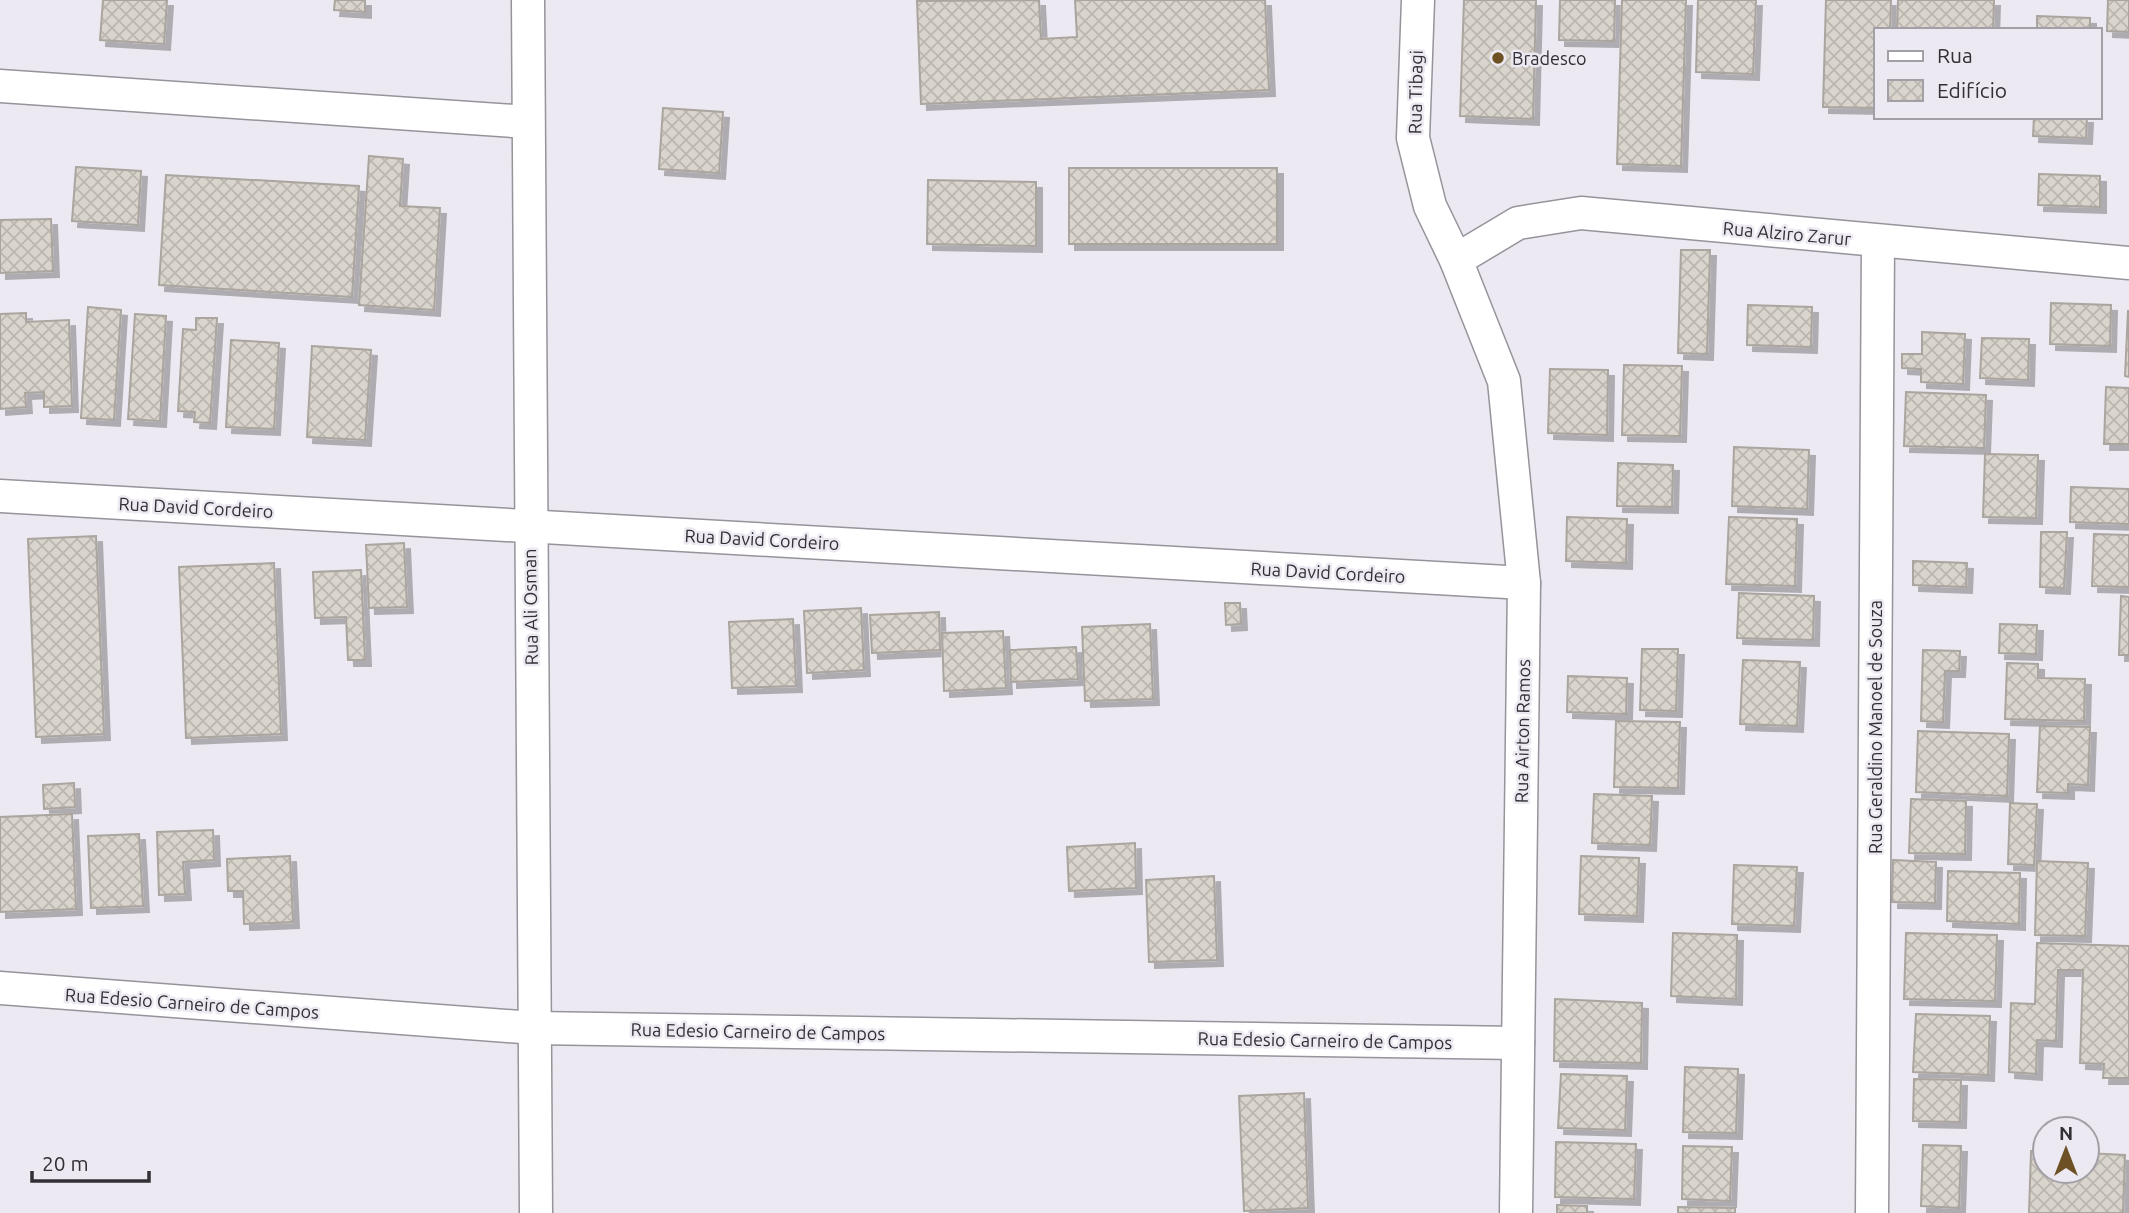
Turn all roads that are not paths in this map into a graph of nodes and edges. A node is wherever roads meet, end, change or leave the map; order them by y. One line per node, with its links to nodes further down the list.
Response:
1 (528, 0): 4 (street, Rua Ali Osman)
2 (1418, 0): 6 (street, Rua Tibagi)
3 (0, 86): 4 (street)
4 (528, 122): 9 (street, Rua Ali Osman)
5 (1878, 242): 6 (street, Rua Alziro Zarur); 7 (street, Rua Alziro Zarur); 16 (street, Rua Geraldino Manoel de Souza)
6 (1456, 260): 10 (street, Rua Airton Ramos)
7 (2129, 263)
8 (0, 496): 9 (street, Rua David Cordeiro)
9 (530, 525): 10 (street, Rua David Cordeiro); 12 (street, Rua Ali Osman)
10 (1524, 583): 13 (street, Rua Airton Ramos)
11 (0, 988): 12 (street, Rua Edesio Carneiro de Campos)
12 (534, 1028): 13 (street, Rua Edesio Carneiro de Campos); 14 (street, Rua Ali Osman)
13 (1518, 1043): 15 (street, Rua Airton Ramos)
14 (536, 1213)
15 (1516, 1213)
16 (1872, 1213)

